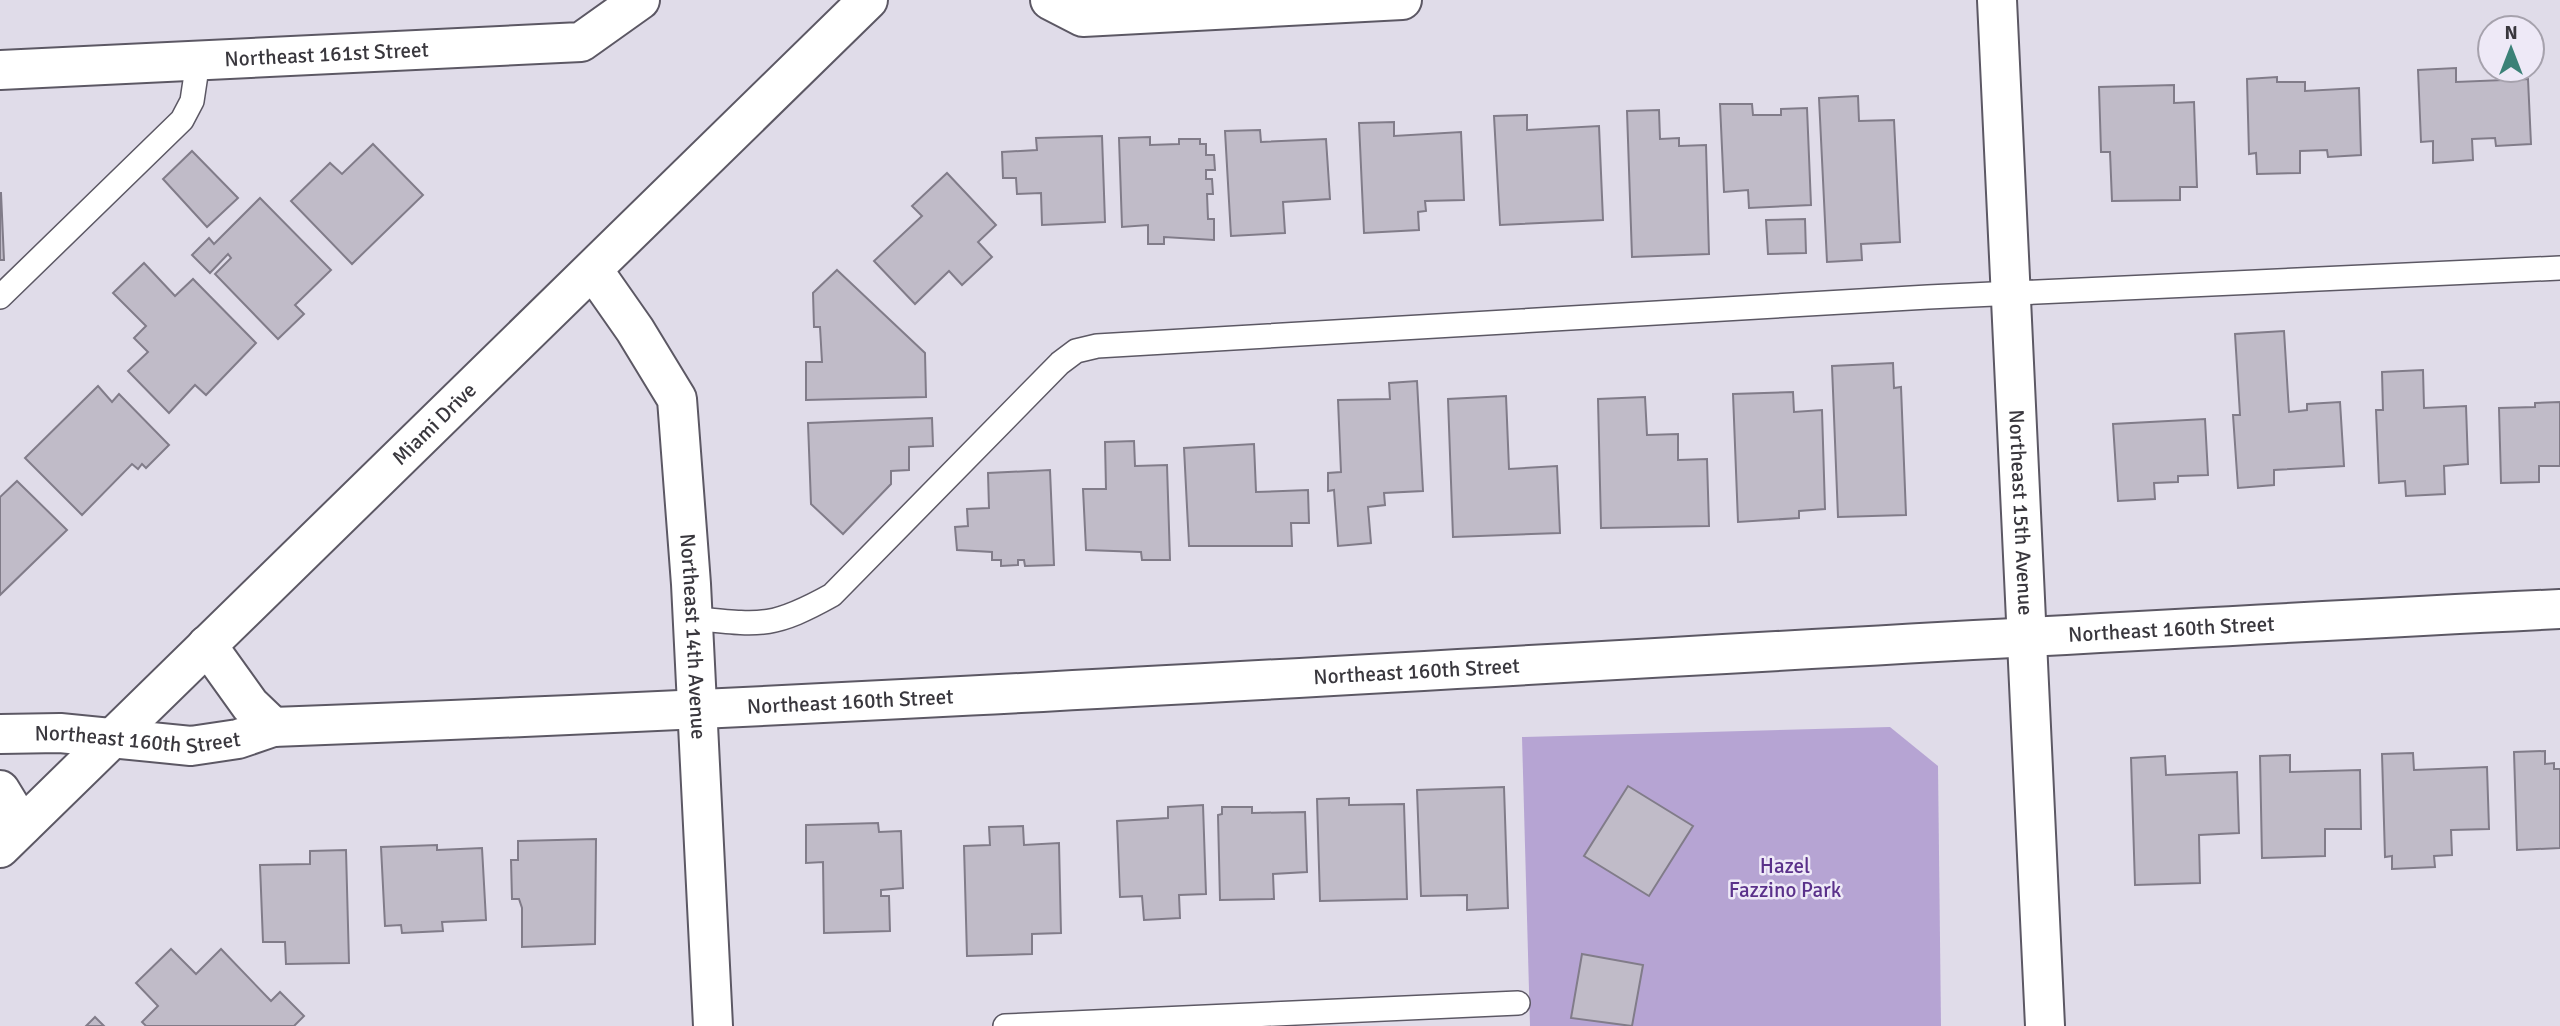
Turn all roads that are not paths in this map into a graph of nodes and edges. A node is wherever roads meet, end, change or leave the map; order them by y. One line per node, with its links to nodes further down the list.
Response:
1 (640, 0): 6 (street, Northeast 161st Street)
2 (868, 0): 9 (street, Miami Drive)
3 (1050, 0): 4 (street)
4 (1402, 0)
5 (1997, 0): 10 (street, Northeast 15th Avenue)
6 (198, 61): 7 (street, Northeast 161st Street); 11 (lane)
7 (0, 70)
8 (2560, 268): 10 (lane)
9 (593, 271): 13 (street, Northeast 14th Avenue); 15 (street, Miami Drive)
10 (2011, 293): 13 (lane); 14 (street, Northeast 15th Avenue)
11 (0, 297)
12 (2560, 609): 14 (street, Northeast 160th Street)
13 (692, 618): 16 (street, Northeast 14th Avenue)
14 (2027, 635): 16 (street, Northeast 160th Street); 25 (street, Northeast 15th Avenue)
15 (207, 645): 17 (street, Northeast 160th Street); 19 (street, Miami Drive)
16 (698, 711): 17 (street, Northeast 160th Street); 23 (street, Northeast 14th Avenue)
17 (273, 727): 19 (street, Northeast 160th Street)
18 (0, 734): 19 (street, Northeast 160th Street)
19 (111, 738): 21 (street, Miami Drive)
20 (0, 790): 21 (street)
21 (11, 837)
22 (1518, 1003): 24 (lane)
23 (713, 1026)
24 (1005, 1026)
25 (2045, 1026)

